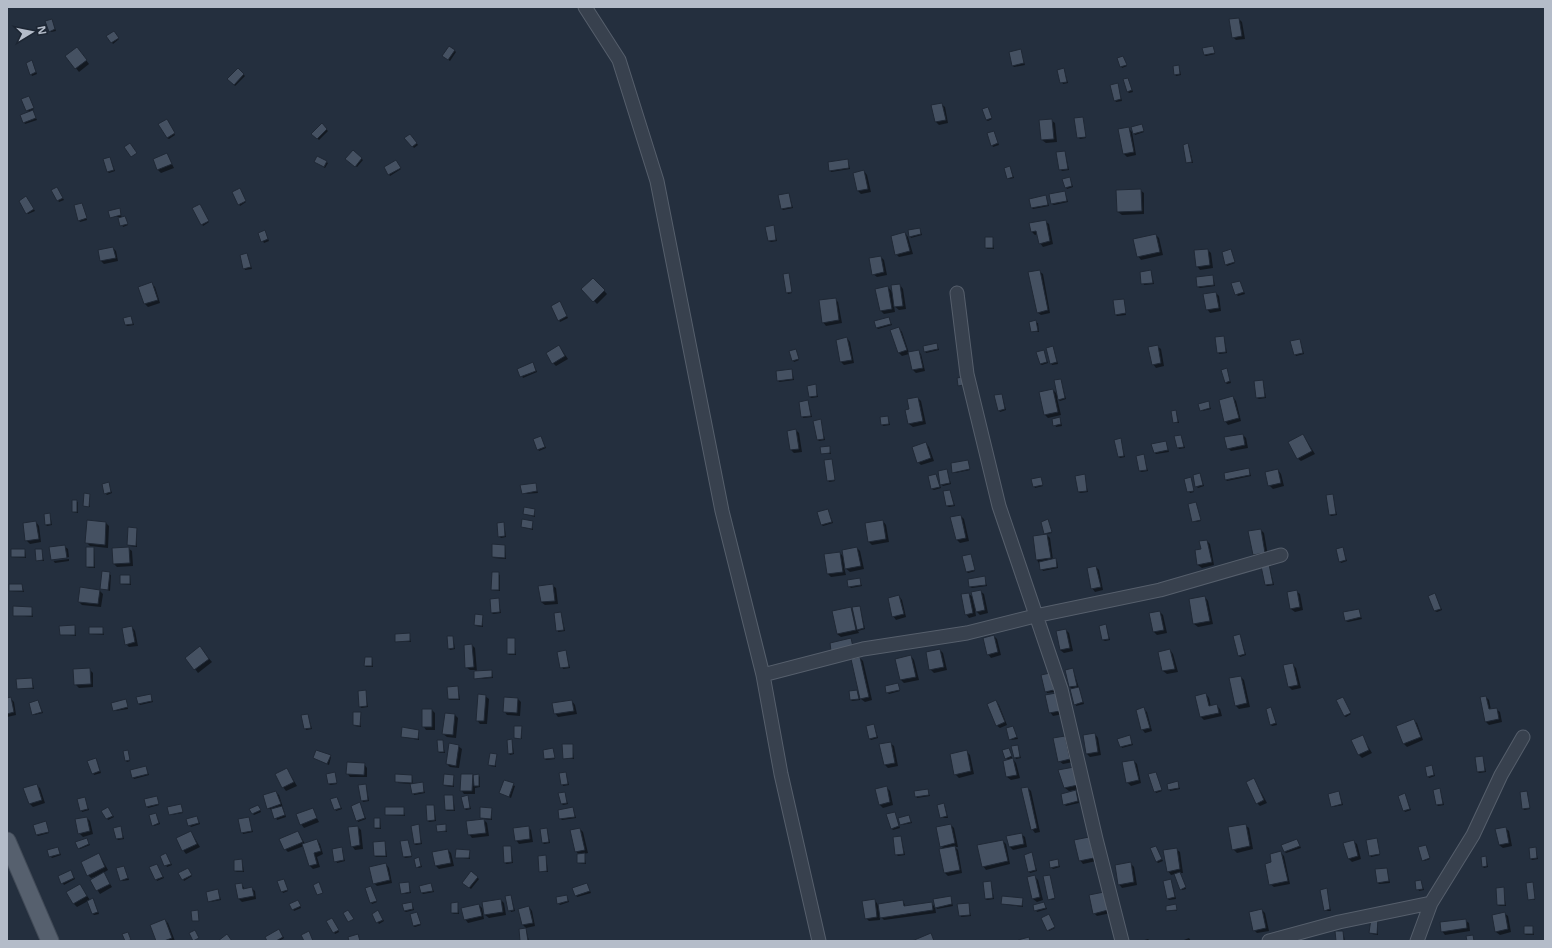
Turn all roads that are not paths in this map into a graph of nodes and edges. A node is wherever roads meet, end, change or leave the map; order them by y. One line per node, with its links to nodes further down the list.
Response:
1 (586, 7): 5 (street)
2 (957, 293): 4 (street)
3 (1281, 555): 4 (street)
4 (1035, 616): 5 (street); 11 (street)
5 (763, 675): 10 (street)
6 (1523, 737): 8 (street)
7 (7, 841): 9 (main road)
8 (1431, 902): 12 (street); 13 (street)
9 (50, 941)
10 (818, 941)
11 (1122, 941)
12 (1269, 941)
13 (1417, 941)

